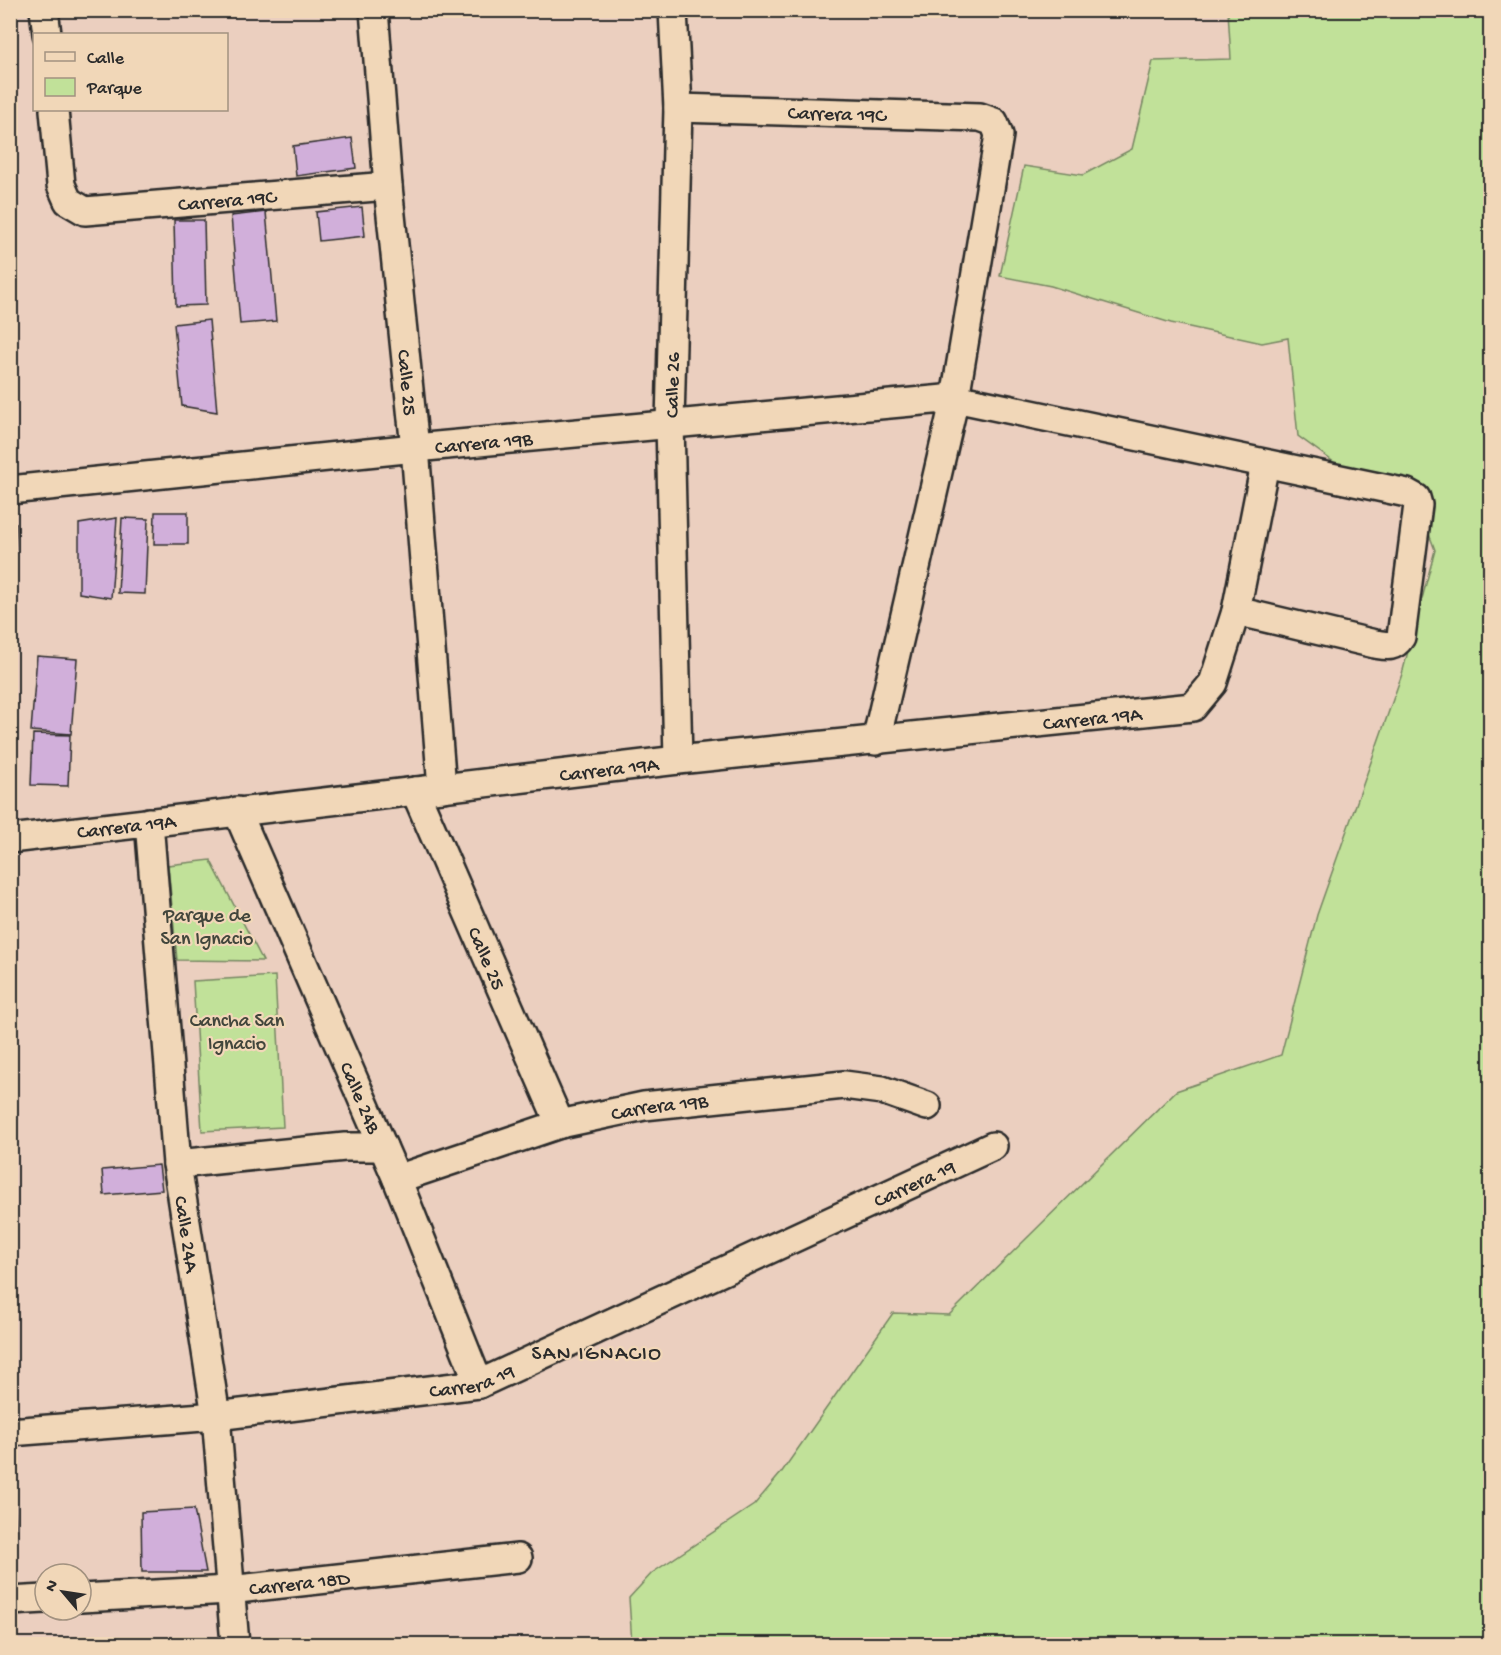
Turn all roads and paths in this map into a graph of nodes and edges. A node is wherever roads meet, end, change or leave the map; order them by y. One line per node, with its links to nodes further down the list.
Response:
1 (44, 10): 4 (street)
2 (374, 10): 7 (street, Calle 25)
3 (673, 10): 5 (street, Calle 26)
4 (47, 33)
5 (678, 108): 8 (street, Carrera 19C); 9 (street, Calle 26)
6 (54, 111): 7 (street, Carrera 19C)
7 (388, 186): 10 (street, Calle 25)
8 (955, 398): 9 (street, Carrera 19B); 11 (street, Carrera 19B); 14 (street)
9 (670, 423): 10 (street, Carrera 19B); 15 (street, Calle 26)
10 (415, 448): 12 (street, Carrera 19B); 16 (street, Calle 25)
11 (1265, 464): 13 (street); 13 (street, Carrera 19B)
12 (10, 490)
13 (1236, 611): 14 (street, Carrera 19A)
14 (876, 741): 15 (street, Carrera 19A)
15 (678, 760): 16 (street, Carrera 19A)
16 (442, 788): 17 (street, Carrera 19A)
17 (415, 791): 18 (street, Carrera 19A); 22 (street, Calle 25)
18 (237, 812): 19 (street, Carrera 19A); 24 (street, Calle 24B)
19 (149, 822): 20 (street, Carrera 19A); 25 (street, Calle 24A)
20 (10, 839)
21 (927, 1106): 22 (street, Carrera 19B)
22 (560, 1124): 26 (street, Carrera 19B)
23 (993, 1146): 27 (street, Carrera 19)
24 (383, 1147): 25 (street); 26 (street, Calle 24B)
25 (177, 1164): 28 (street, Calle 24A)
26 (397, 1179): 27 (street, Calle 24B)
27 (479, 1384): 28 (street, Carrera 19)
28 (216, 1416): 29 (street, Carrera 19); 31 (street, Calle 24A)
29 (10, 1432)
30 (518, 1558): 31 (street, Carrera 18D)
31 (229, 1590): 32 (street, Carrera 18D); 35 (street, Calle 24A)
32 (93, 1597)
33 (33, 1600): 34 (street)
34 (10, 1601)
35 (235, 1644)

